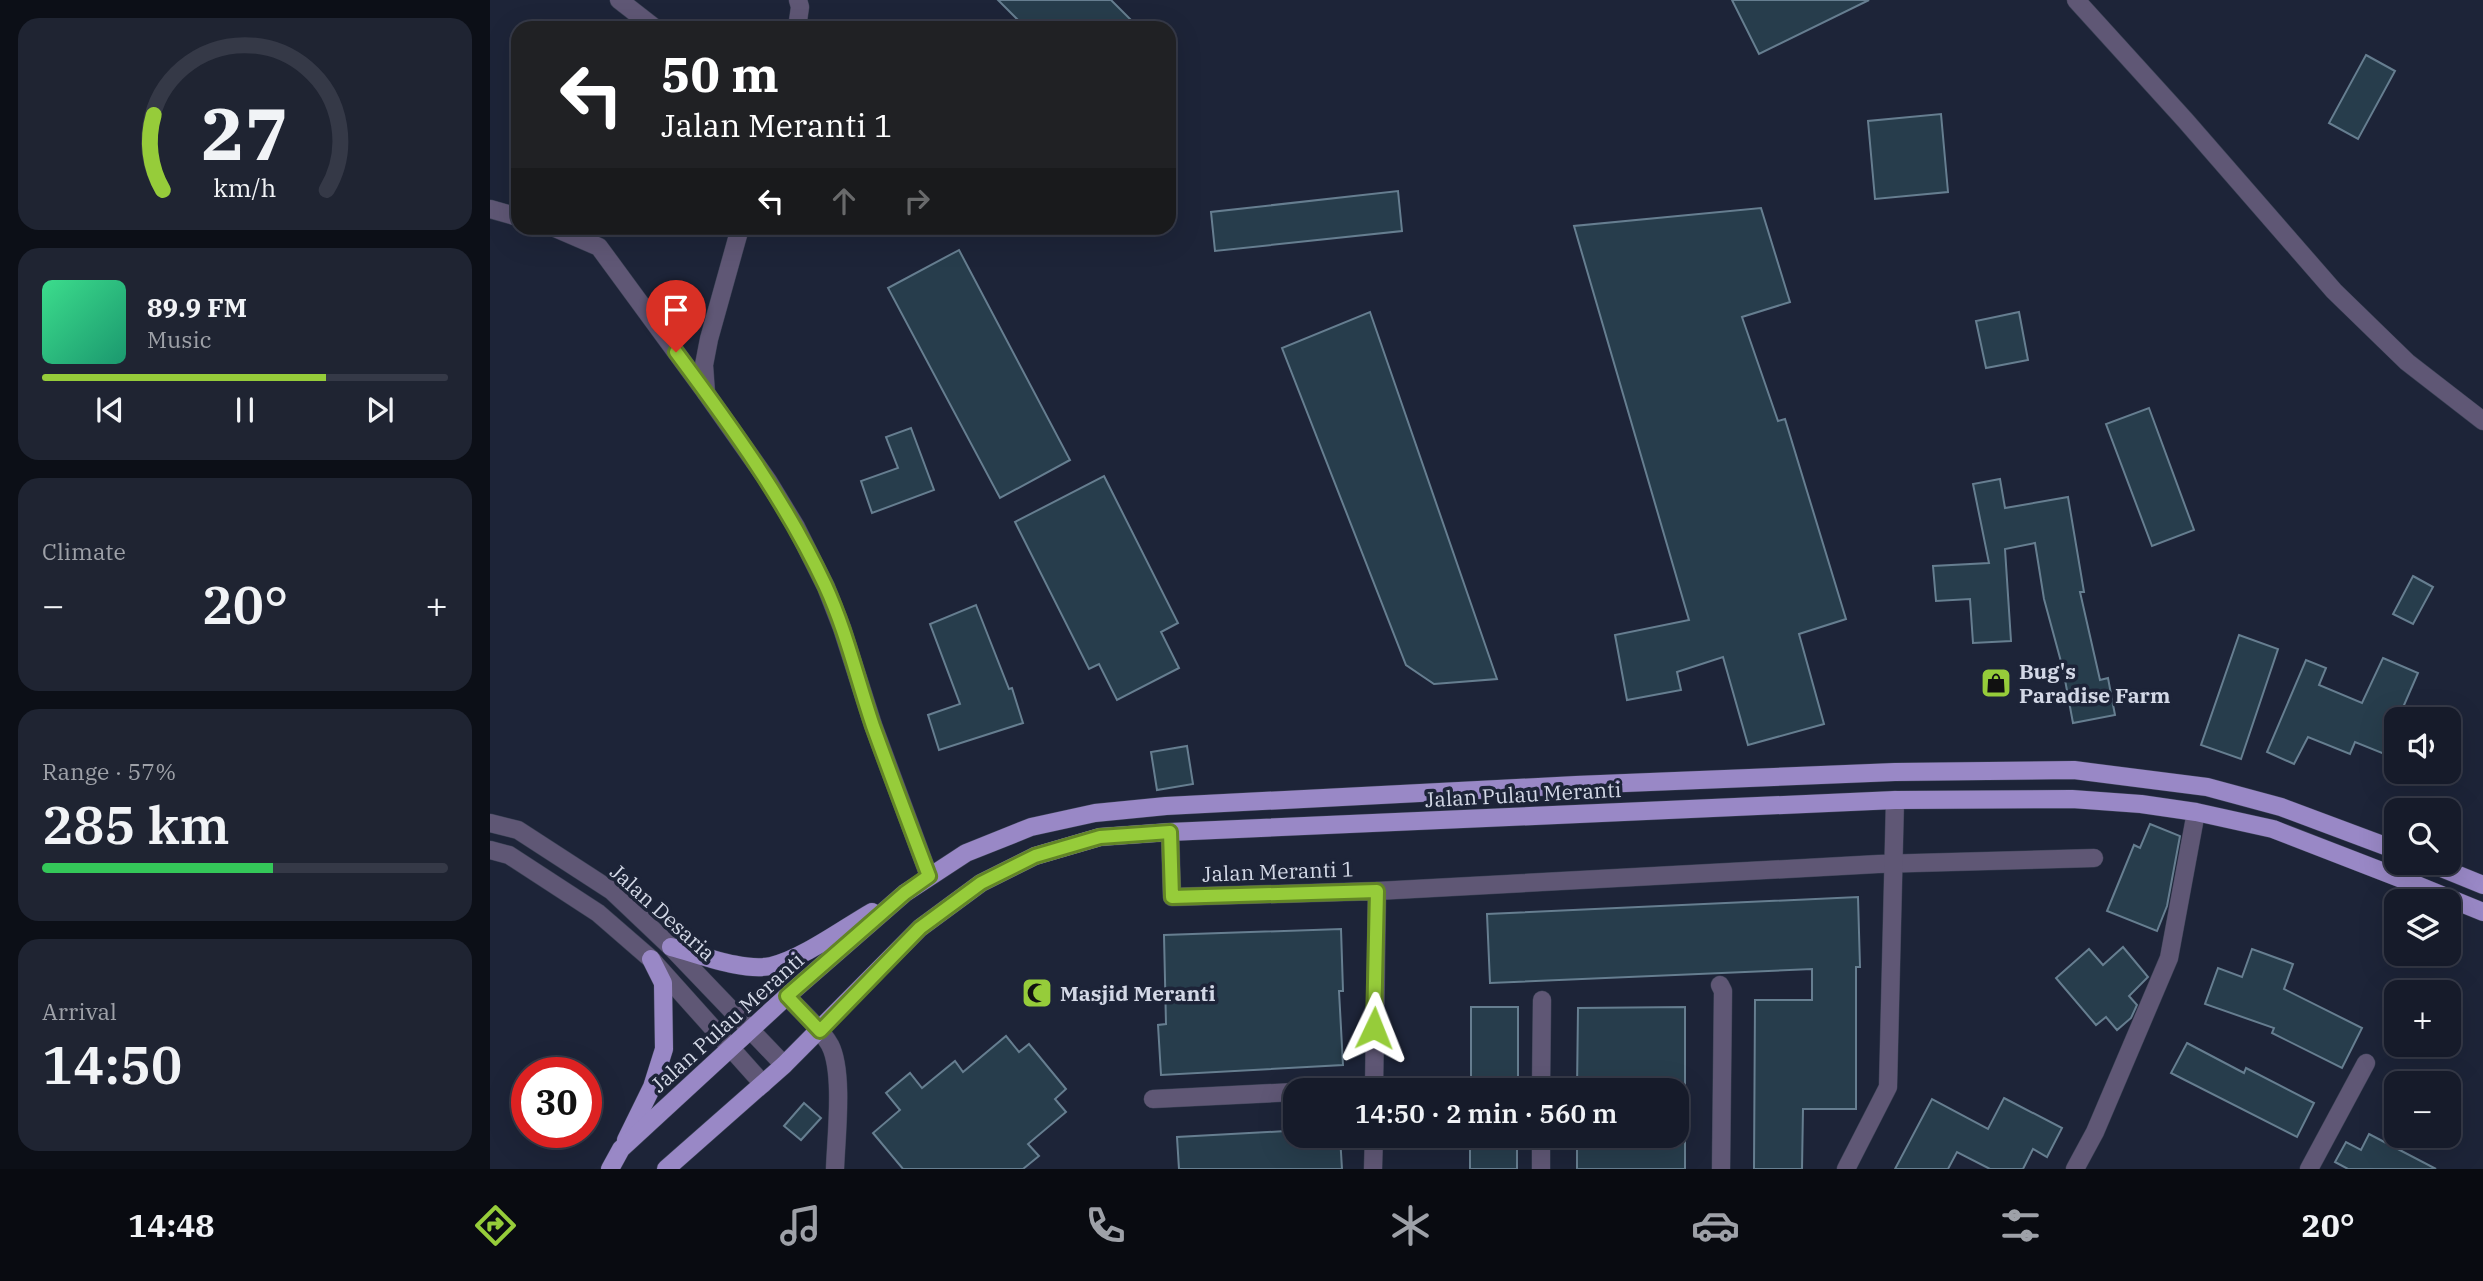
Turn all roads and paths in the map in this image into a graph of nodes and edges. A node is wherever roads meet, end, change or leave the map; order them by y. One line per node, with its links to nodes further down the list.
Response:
1 (619, 0): 4 (street)
2 (798, 0): 5 (street)
3 (2076, 0): 11 (street)
4 (646, 21)
5 (798, 21)
6 (490, 209): 7 (street)
7 (511, 215)
8 (571, 235): 10 (street)
9 (738, 235): 10 (street)
10 (706, 393): 21 (street)
11 (2483, 421)
12 (1895, 800): 13 (main road, Jalan Pulau Meranti); 15 (main road, Jalan Pulau Meranti); 19 (street)
13 (2196, 812): 25 (main road, Jalan Pulau Meranti); 51 (street)
14 (490, 823): 26 (street, Jalan Desaria)
15 (1170, 832): 23 (street, Jalan Meranti 1); 32 (main road, Jalan Pulau Meranti)
16 (2384, 846): 21 (main road, Jalan Pulau Meranti)
17 (490, 850): 27 (street, Jalan Desaria)
18 (2094, 858): 19 (street)
19 (1892, 864): 23 (street); 50 (street)
20 (2458, 875): 22 (main road)
21 (929, 876): 24 (main road, Jalan Pulau Meranti)
22 (2483, 885)
23 (1377, 891): 36 (street, Jalan Meranti 1)
24 (905, 893): 26 (main road); 29 (main road, Jalan Pulau Meranti)
25 (2483, 912)
26 (671, 947): 31 (street, Jalan Desaria)
27 (651, 960): 33 (street, Jalan Desaria); 43 (main road)
28 (1720, 985): 49 (street)
29 (787, 996): 31 (main road, Jalan Pulau Meranti); 32 (street)
30 (1542, 1000): 37 (street)
31 (752, 1030): 33 (main road, Jalan Pulau Meranti); 35 (street, Jalan Desaria)
32 (820, 1031): 35 (main road, Jalan Pulau Meranti); 46 (street)
33 (731, 1048): 38 (street, Jalan Desaria); 43 (main road, Jalan Pulau Meranti)
34 (2366, 1063): 52 (street)
35 (784, 1065): 38 (main road, Jalan Pulau Meranti)
36 (1374, 1078)
37 (1541, 1078)
38 (763, 1084): 45 (main road, Jalan Pulau Meranti)
39 (1283, 1093): 40 (street)
40 (1153, 1099)
41 (1374, 1148): 47 (street)
42 (1541, 1148): 48 (street)
43 (621, 1149): 44 (main road, Jalan Pulau Meranti)
44 (610, 1169)
45 (666, 1169)
46 (835, 1169)
47 (1373, 1169)
48 (1541, 1169)
49 (1721, 1169)
50 (1846, 1169)
51 (2075, 1169)
52 (2309, 1169)

